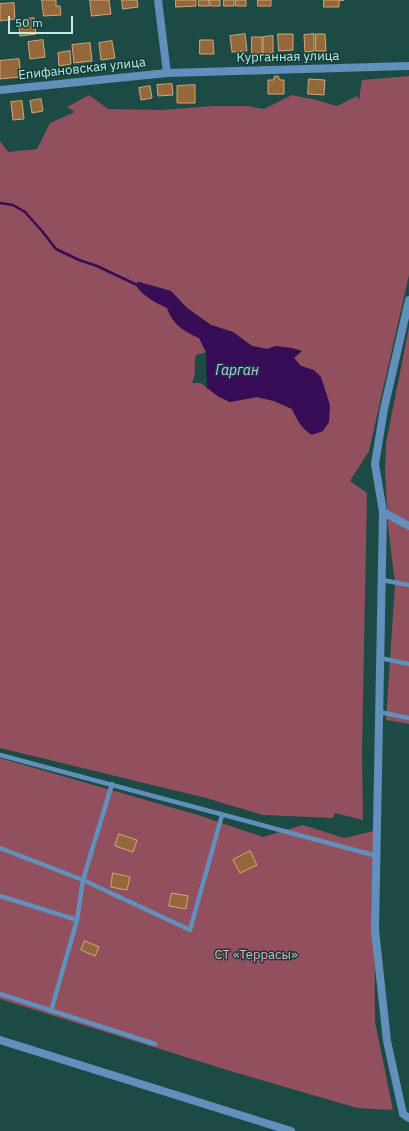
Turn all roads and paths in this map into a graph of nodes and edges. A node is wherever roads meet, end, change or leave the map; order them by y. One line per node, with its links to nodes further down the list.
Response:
1 (158, 0): 3 (street)
2 (409, 66): 3 (street, Курганная улица)
3 (167, 72): 4 (street, Епифановская улица)
4 (0, 90)
5 (409, 300): 6 (street)
6 (383, 512): 7 (street); 8 (street)
7 (409, 526)
8 (382, 580): 9 (lane); 10 (street)
9 (409, 585)
10 (380, 658): 11 (lane); 12 (street)
11 (409, 664)
12 (379, 712): 13 (lane); 18 (street)
13 (409, 718)
14 (0, 755): 15 (lane)
15 (112, 784): 16 (lane); 19 (lane)
16 (222, 815): 18 (lane); 19 (lane)
17 (0, 848): 19 (lane)
18 (376, 856): 26 (street)
19 (83, 880): 21 (lane)
20 (0, 896): 21 (lane)
21 (77, 920): 23 (lane)
22 (0, 994): 23 (lane)
23 (50, 1010): 25 (lane)
24 (0, 1040): 27 (street)
25 (155, 1044)
26 (409, 1118)
27 (291, 1131)

